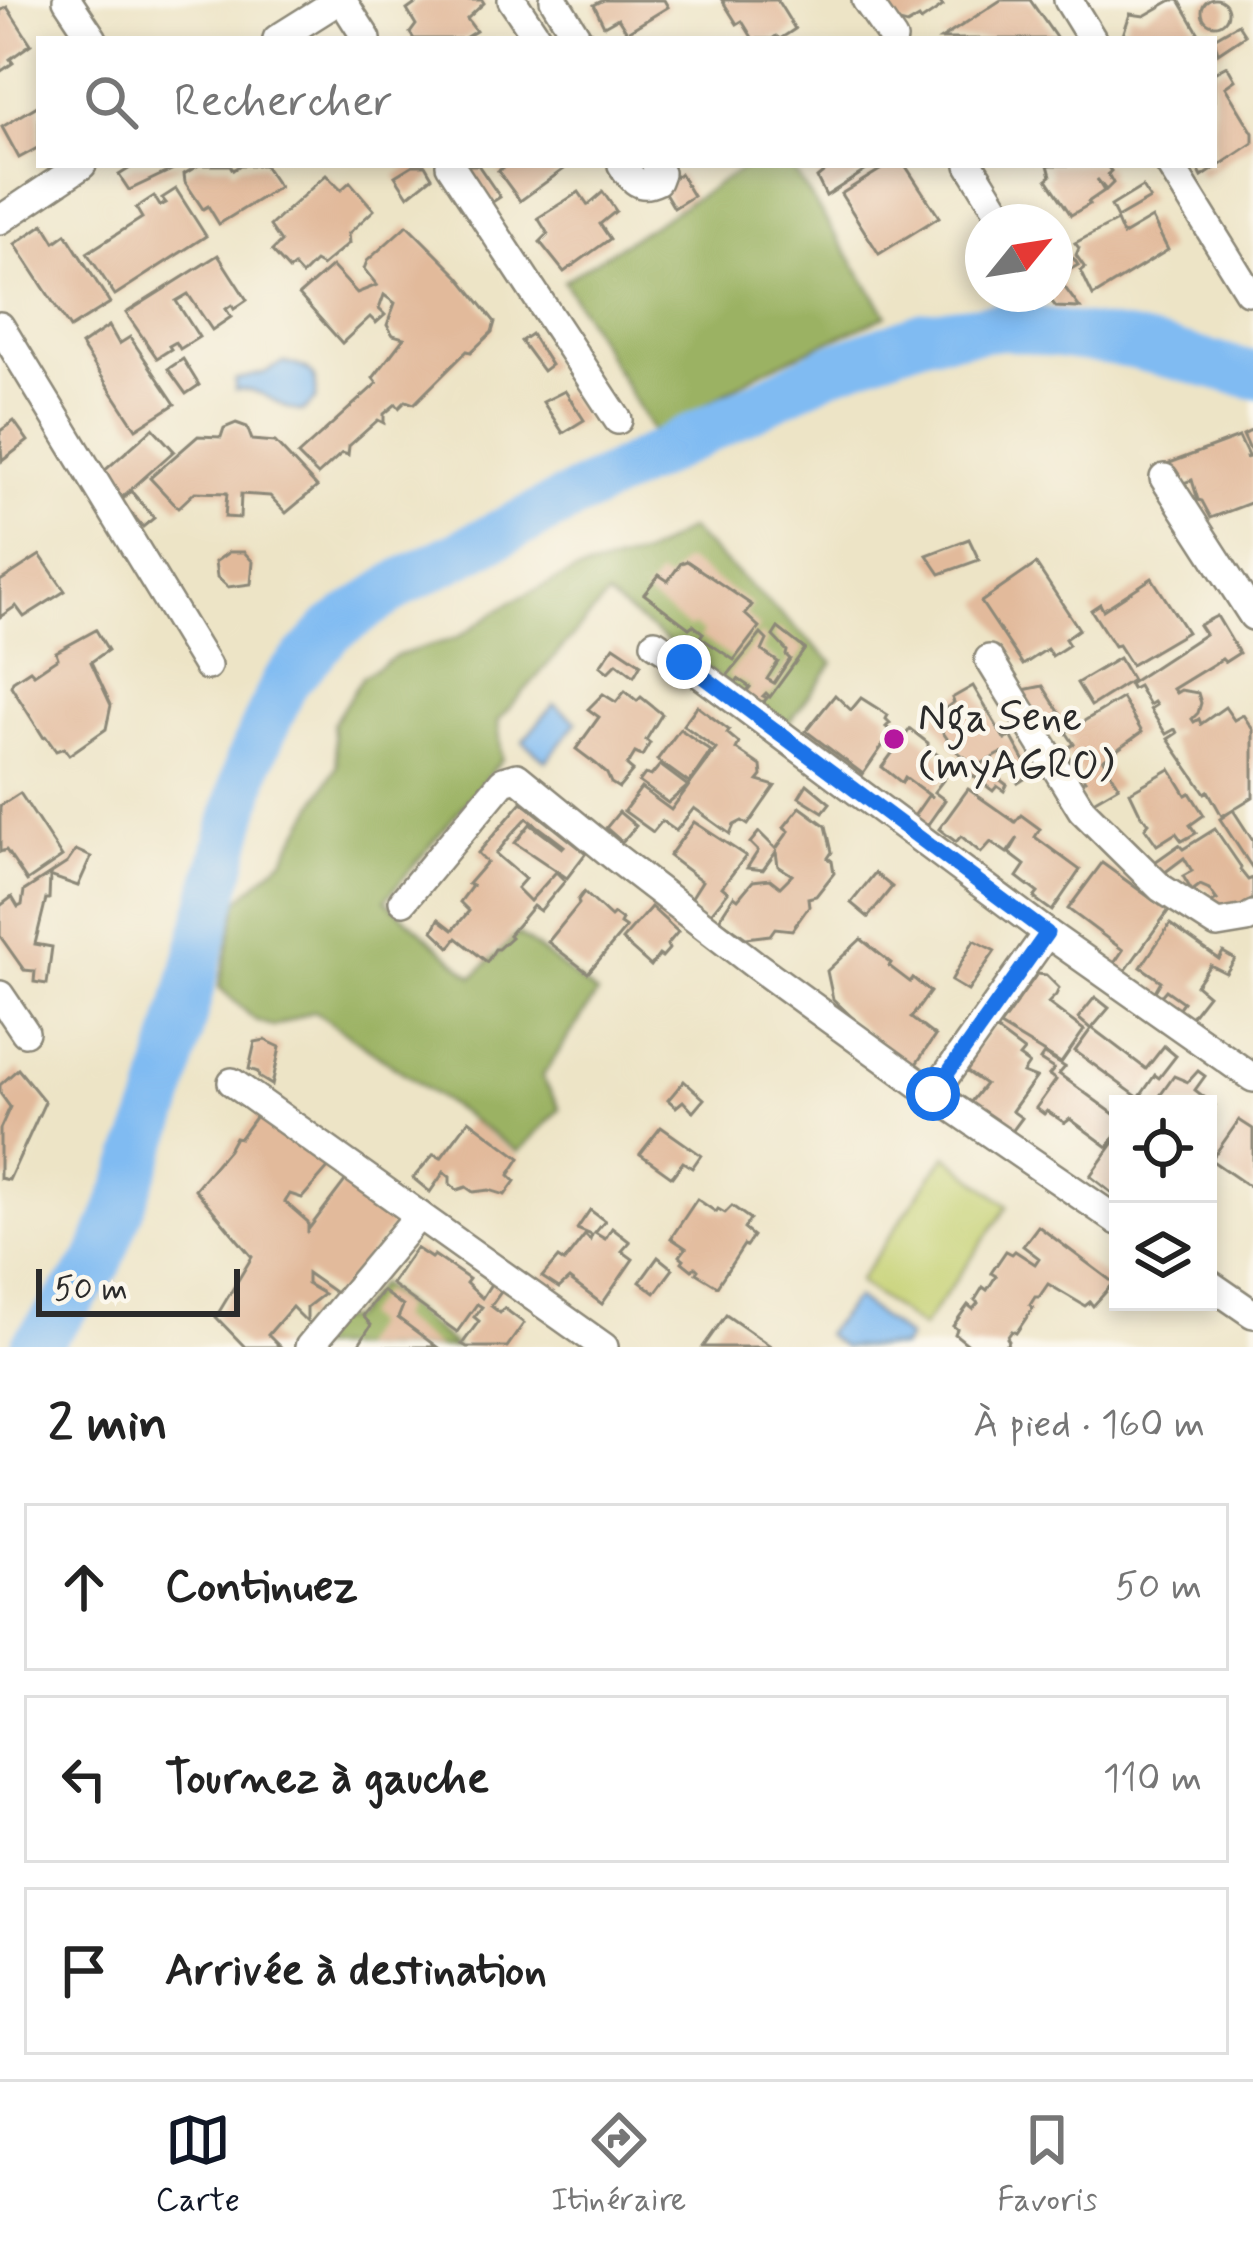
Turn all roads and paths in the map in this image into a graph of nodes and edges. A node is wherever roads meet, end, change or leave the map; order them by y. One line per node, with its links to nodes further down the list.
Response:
1 (67, 0): 7 (street)
2 (340, 0): 8 (street); 9 (street)
3 (512, 0): 10 (street)
4 (554, 0): 11 (street)
5 (866, 0): 12 (street)
6 (1068, 0): 13 (street)
7 (91, 36)
8 (282, 36)
9 (365, 36)
10 (536, 36)
11 (576, 36)
12 (891, 36)
13 (1090, 36)
14 (78, 168): 21 (street)
15 (452, 168): 24 (street)
16 (624, 168): 17 (street)
17 (658, 168)
18 (972, 168): 20 (street)
19 (1172, 168): 22 (street)
20 (993, 204)
21 (0, 220)
22 (1248, 291)
23 (0, 326): 29 (street)
24 (618, 420)
25 (1164, 478): 26 (street)
26 (1253, 616)
27 (655, 643): 32 (street)
28 (989, 659): 31 (street)
29 (207, 666)
30 (403, 902): 37 (street)
31 (1253, 915)
32 (1047, 933): 35 (street); 37 (street)
33 (0, 994): 34 (street)
34 (25, 1032)
35 (1253, 1078)
36 (232, 1082): 38 (street)
37 (933, 1094): 39 (street)
38 (419, 1215): 42 (street); 43 (street)
39 (1109, 1215)
40 (1217, 1288): 41 (street)
41 (1251, 1307)
42 (589, 1343)
43 (309, 1347)

